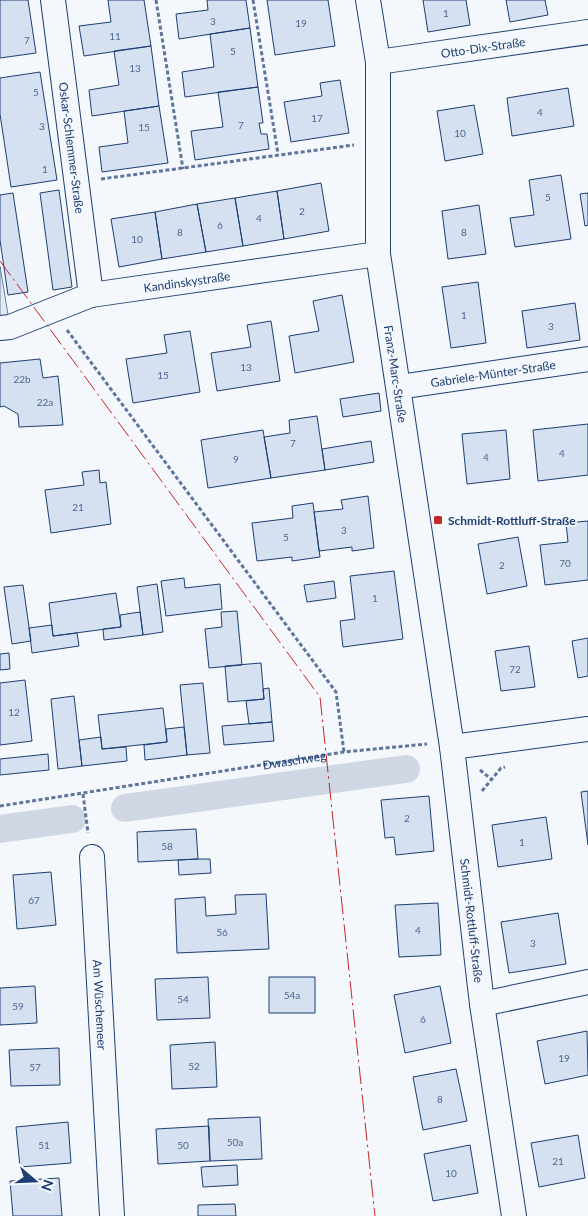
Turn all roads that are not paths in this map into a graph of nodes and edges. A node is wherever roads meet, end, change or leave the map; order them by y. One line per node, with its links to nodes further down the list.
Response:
1 (53, 0): 6 (street, Oskar-Schlemmer-Straße)
2 (368, 0): 4 (street, Franz-Marc-Straße)
3 (588, 32): 4 (street, Otto-Dix-Straße)
4 (378, 62): 5 (street, Franz-Marc-Straße)
5 (378, 254): 6 (street, Kandinskystraße); 9 (street, Franz-Marc-Straße)
6 (91, 295): 7 (street, Kandinskystraße)
7 (0, 328)
8 (588, 359): 9 (street, Gabriele-Münter-Straße)
9 (399, 387): 11 (street, Franz-Marc-Straße)
10 (588, 729): 11 (street)
11 (452, 747): 14 (street, Schmidt-Rottluff-Straße)
12 (92, 857): 15 (street, Am Wüschemeer)
13 (588, 982): 14 (street)
14 (482, 1004): 16 (street, Schmidt-Rottluff-Straße)
15 (112, 1216)
16 (514, 1216)

